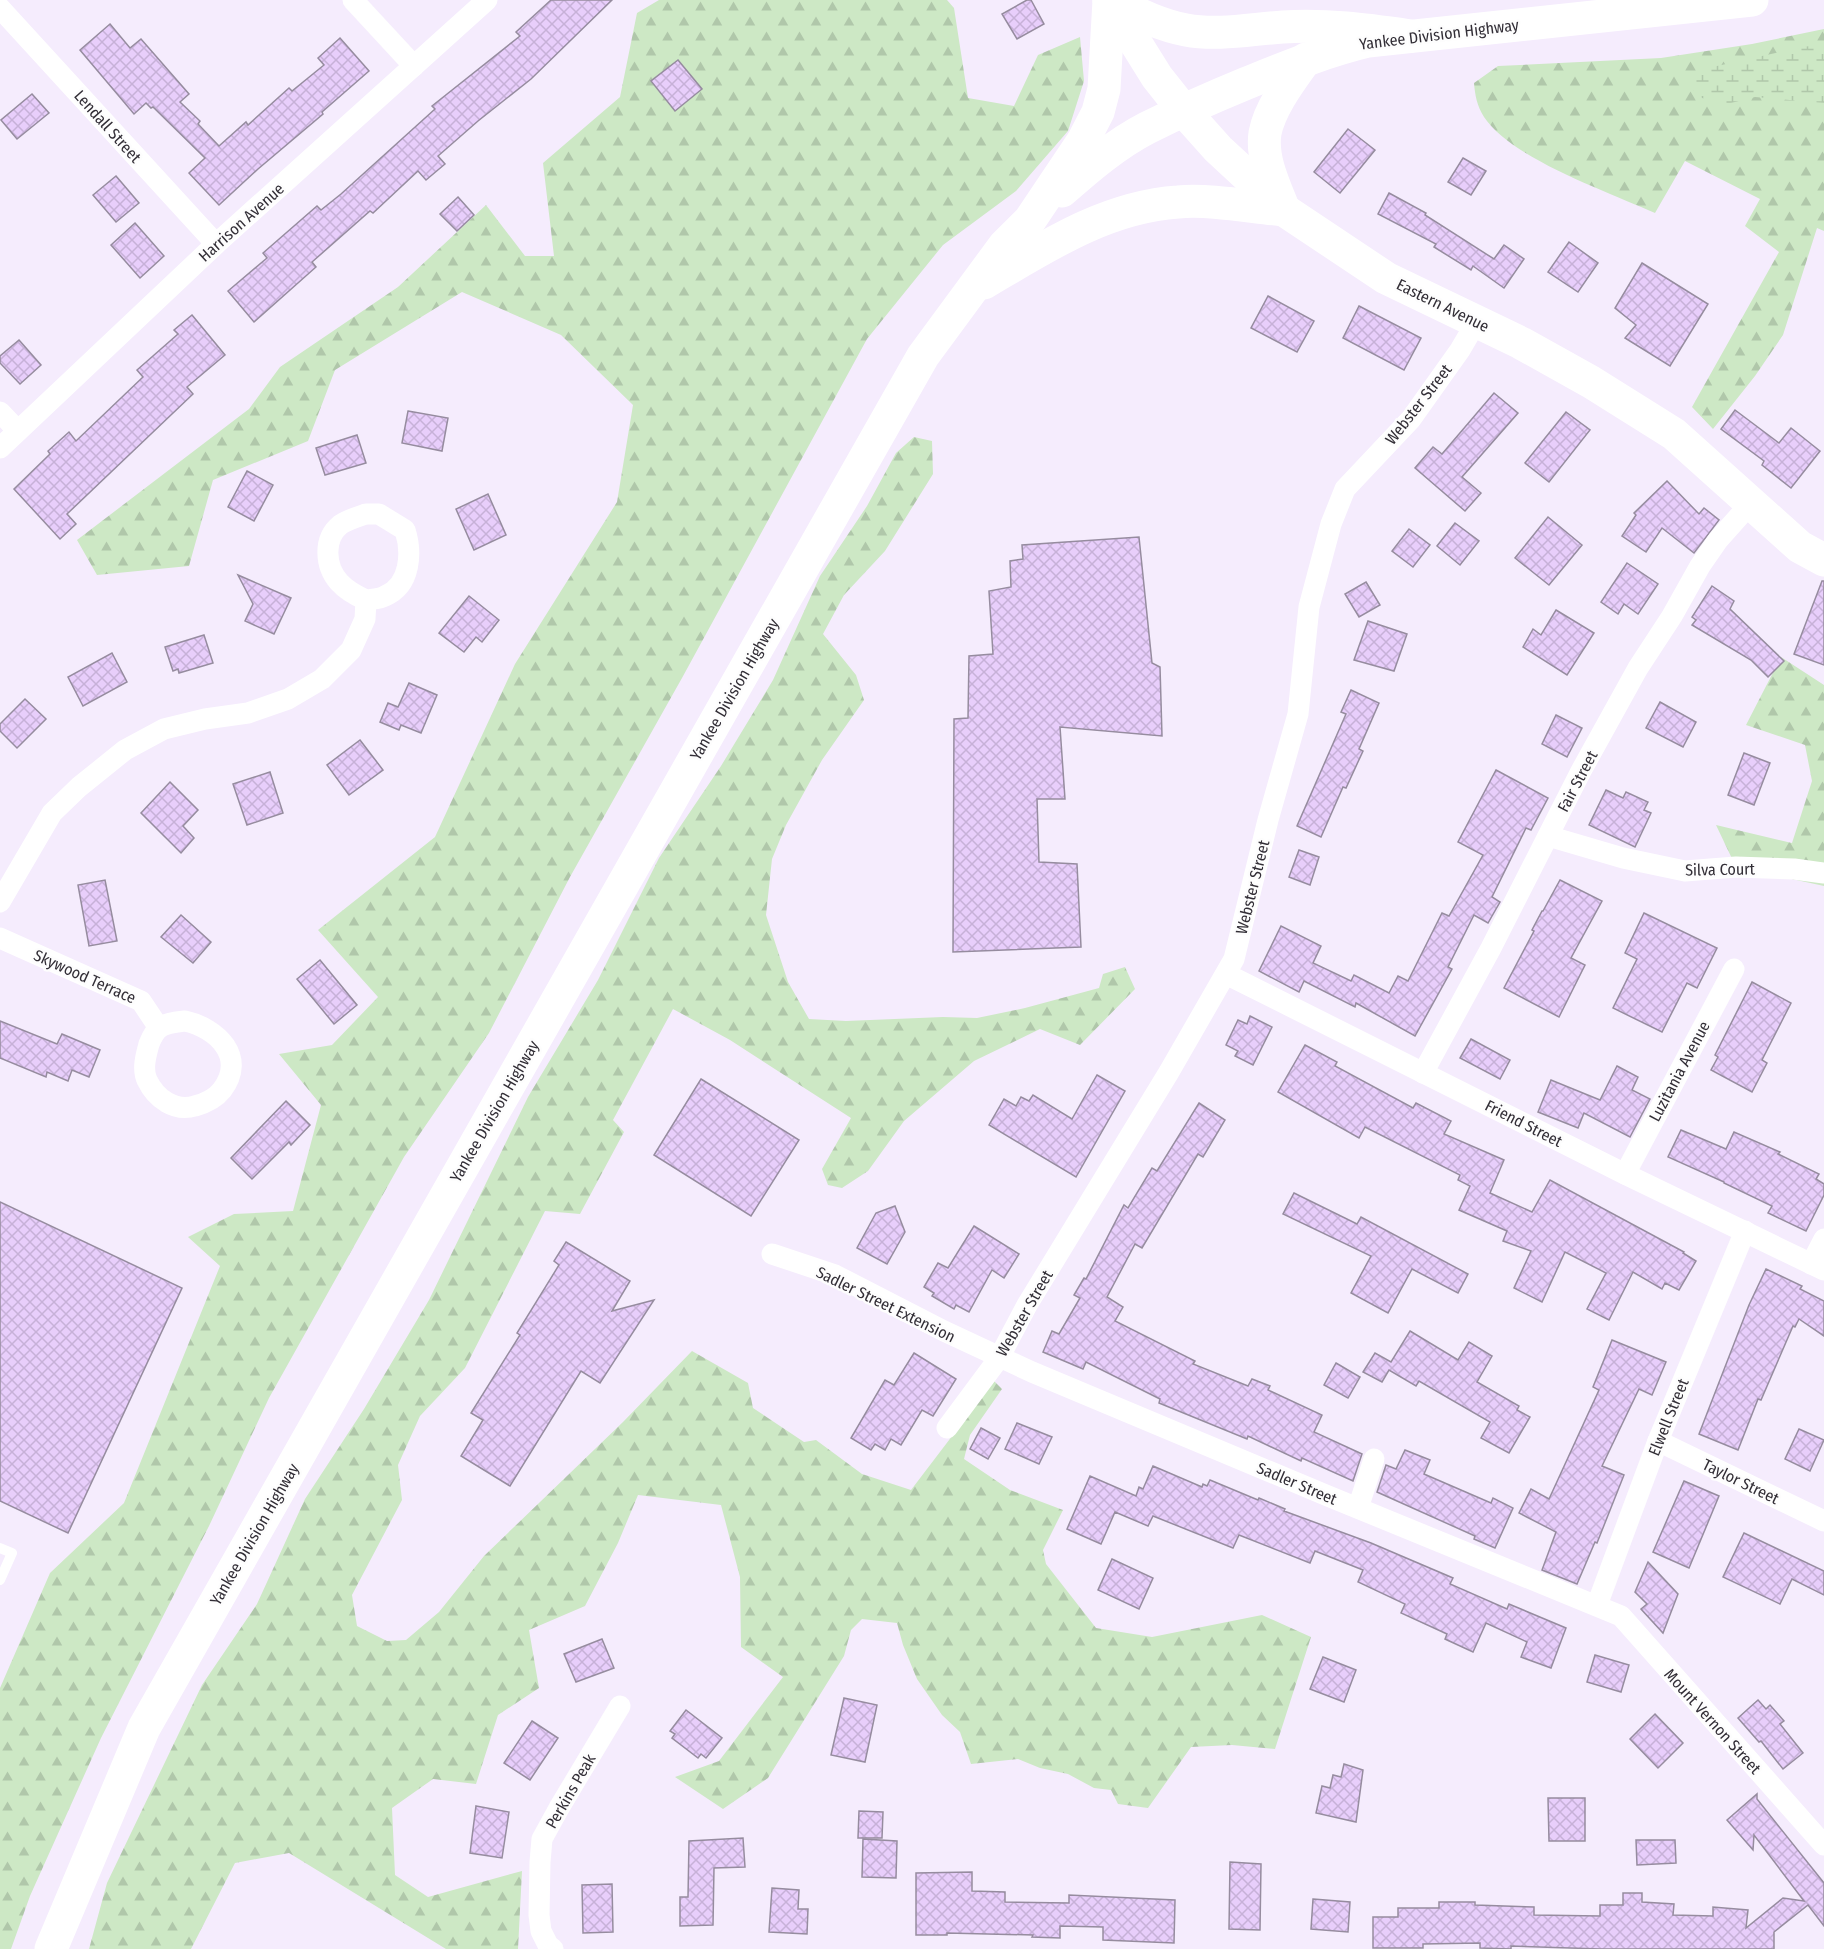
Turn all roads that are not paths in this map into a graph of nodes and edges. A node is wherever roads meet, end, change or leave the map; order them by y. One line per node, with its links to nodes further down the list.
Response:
1 (353, 0): 8 (street)
2 (487, 0): 8 (street, Harrison Avenue)
3 (1109, 0): 6 (main road); 9 (main road, Eastern Avenue); 11 (main road)
4 (1752, 0): 6 (main road, Yankee Division Highway)
5 (0, 8): 12 (street, Lendall Street)
6 (1411, 36): 7 (main road, Yankee Division Highway)
7 (1306, 59): 9 (main road, Yankee Division Highway); 10 (main road)
8 (414, 66): 12 (street, Harrison Avenue)
9 (1184, 111): 10 (main road, Eastern Avenue); 11 (main road, Yankee Division Highway)
10 (1284, 210): 13 (main road); 14 (main road, Eastern Avenue)
11 (1030, 220): 13 (main road, Yankee Division Highway)
12 (216, 244): 16 (street, Harrison Avenue)
13 (970, 290): 45 (main road, Yankee Division Highway)
14 (1477, 321): 18 (main road, Eastern Avenue); 26 (street, Webster Street)
15 (0, 412): 16 (street)
16 (18, 431): 17 (street, Harrison Avenue)
17 (0, 448)
18 (1751, 503): 19 (main road, Eastern Avenue); 21 (street, Fair Street)
19 (1824, 560)
20 (366, 600): 20 (street); 23 (street)
21 (1548, 836): 22 (street, Silva Court); 28 (street, Fair Street)
22 (1824, 873)
23 (0, 902)
24 (0, 938): 27 (street, Skywood Terrace)
25 (1734, 969): 29 (street, Luzitania Avenue)
26 (1226, 974): 28 (street, Friend Street); 34 (street, Webster Street)
27 (159, 1028): 27 (street)
28 (1423, 1073): 29 (street, Friend Street)
29 (1625, 1174): 30 (street, Friend Street)
30 (1745, 1231): 33 (street, Friend Street); 36 (street, Elwell Street)
31 (1824, 1239): 33 (street)
32 (772, 1254): 34 (street, Sadler Street Extension)
33 (1817, 1267)
34 (999, 1358): 35 (street, Webster Street); 38 (street, Sadler Street)
35 (947, 1428)
36 (1658, 1441): 39 (street, Taylor Street); 42 (street, Elwell Street)
37 (1374, 1459): 38 (street)
38 (1358, 1508): 42 (street, Sadler Street)
39 (1824, 1521)
40 (0, 1548): 41 (lane)
41 (0, 1580)
42 (1597, 1605): 44 (street, Mount Vernon Street)
43 (620, 1706): 46 (street, Perkins Peak)
44 (1824, 1845)
45 (51, 1949)
46 (553, 1949)

